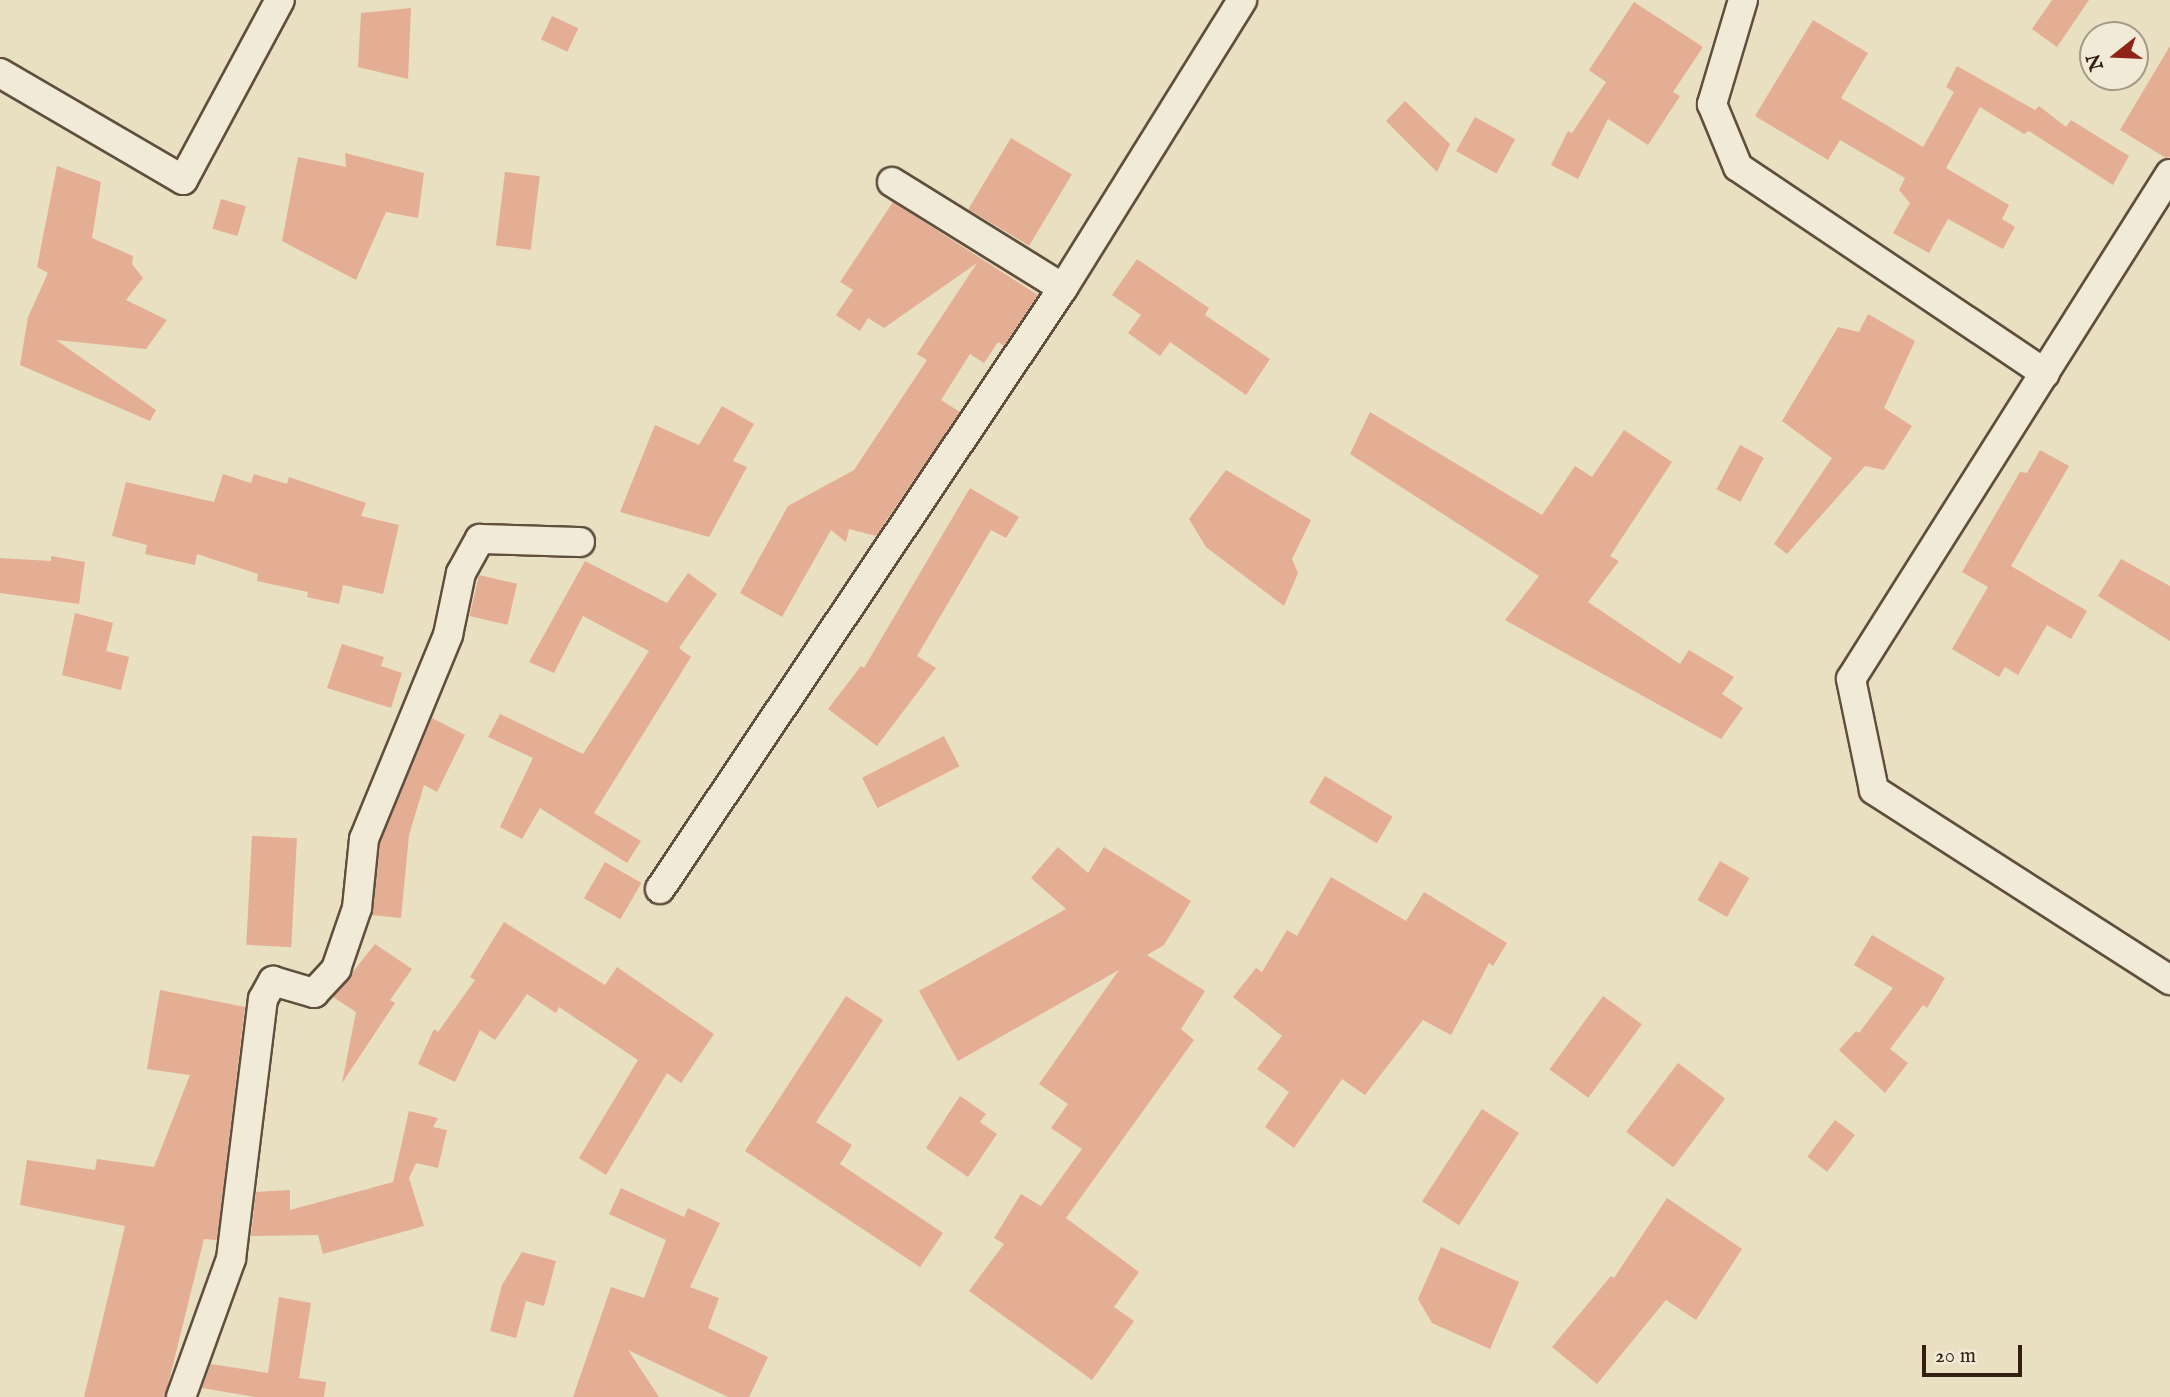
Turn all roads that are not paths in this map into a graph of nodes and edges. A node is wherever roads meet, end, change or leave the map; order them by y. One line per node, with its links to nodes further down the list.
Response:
1 (280, 0): 4 (street)
2 (1242, 0): 7 (street)
3 (1743, 0): 8 (street)
4 (0, 73)
5 (2170, 174): 8 (street)
6 (892, 182): 7 (street)
7 (1063, 288): 10 (street)
8 (2045, 373): 11 (street)
9 (580, 542): 12 (street)
10 (660, 889)
11 (2170, 980)
12 (181, 1397)

